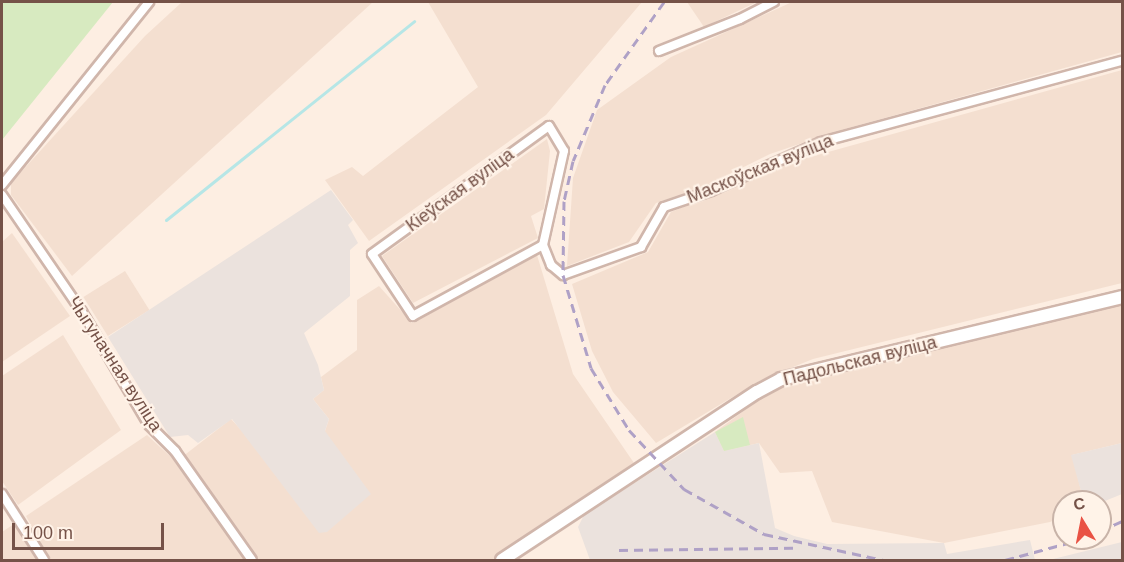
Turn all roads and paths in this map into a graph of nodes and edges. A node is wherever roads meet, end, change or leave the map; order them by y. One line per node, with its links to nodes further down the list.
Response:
1 (149, 2): 5 (street)
2 (774, 2): 3 (street)
3 (659, 51)
4 (1122, 61): 7 (street, Маскоўская вуліца)
5 (2, 185)
6 (2, 195): 11 (street, Чыгуначная вуліца)
7 (543, 245): 7 (street, Кіеўская вуліца)
8 (1122, 297): 12 (street, Падольская вуліца)
9 (2, 494): 10 (street)
10 (44, 561)
11 (252, 561)
12 (502, 561)

